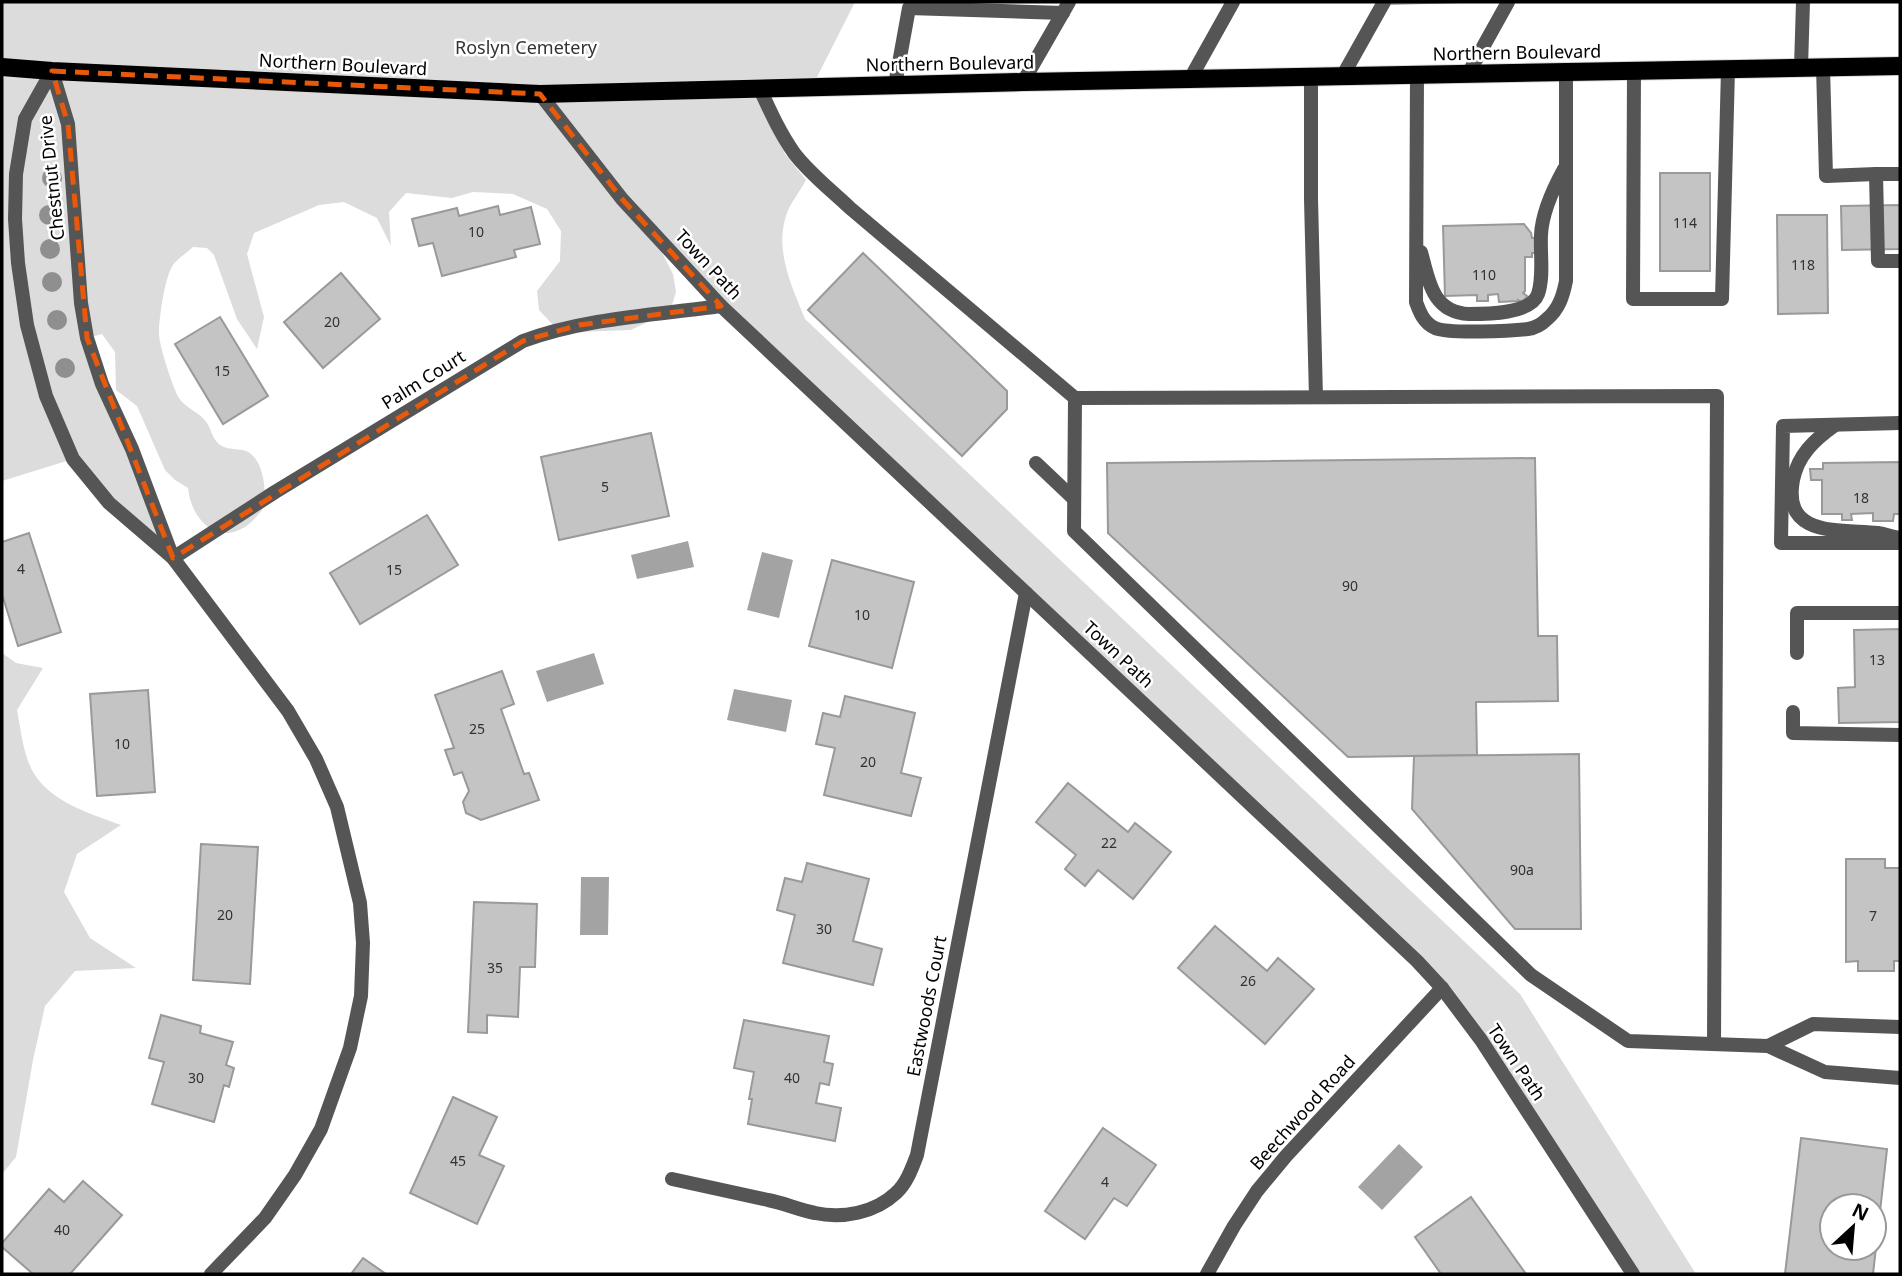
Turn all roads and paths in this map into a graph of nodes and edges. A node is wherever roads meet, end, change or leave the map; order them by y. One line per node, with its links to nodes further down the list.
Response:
1 (1233, 2): 18 (street)
2 (1384, 2): 17 (street)
3 (1508, 2): 15 (street)
4 (1803, 2): 8 (street)
5 (1066, 7): 19 (street); 20 (street)
6 (1900, 66): 9 (main road, Northern Boulevard)
7 (2, 67): 11 (main road, Northern Boulevard)
8 (1801, 68): 9 (main road, Northern Boulevard); 10 (main road, Northern Boulevard)
9 (1823, 68): 24 (street)
10 (1728, 69): 12 (main road, Northern Boulevard); 12 (street)
11 (52, 71): 22 (main road, Northern Boulevard); 36 (street, Chestnut Drive); 36 (street, Chestnut Drive)
12 (1634, 71): 13 (main road, Northern Boulevard)
13 (1566, 73): 15 (main road, Northern Boulevard); 23 (street)
14 (1417, 75): 15 (main road, Northern Boulevard); 17 (main road, Northern Boulevard); 26 (street)
15 (1468, 75)
16 (1311, 77): 17 (main road, Northern Boulevard); 18 (main road, Northern Boulevard); 29 (street)
17 (1342, 77)
18 (1190, 79): 19 (main road, Northern Boulevard)
19 (1023, 82): 20 (main road, Northern Boulevard)
20 (895, 85): 21 (main road, Northern Boulevard)
21 (760, 89): 22 (main road, Northern Boulevard); 30 (street)
22 (540, 94): 28 (street, Town Path)
23 (1566, 165): 26 (street); 26 (street)
24 (1876, 174): 25 (street); 27 (street)
25 (1900, 174)
26 (1416, 232)
27 (1900, 261)
28 (721, 306): 36 (street, Palm Court); 37 (street, Town Path)
29 (1316, 397): 30 (street); 44 (street)
30 (1075, 398): 34 (street)
31 (1900, 423): 32 (street)
32 (1836, 425): 35 (street); 35 (street)
33 (1036, 463): 34 (street)
34 (1074, 499): 44 (street)
35 (1900, 541)
36 (173, 558): 48 (street, Chestnut Drive)
37 (1026, 593): 42 (street, Town Path); 47 (street, Eastwoods Court)
38 (1900, 613): 39 (street)
39 (1797, 653)
40 (1794, 712): 41 (street)
41 (1900, 735)
42 (1442, 988): 49 (street, Beechwood Road); 50 (street, Town Path)
43 (1900, 1027): 45 (street)
44 (1714, 1044): 45 (street)
45 (1768, 1046): 46 (street)
46 (1900, 1078)
47 (672, 1179)
48 (211, 1274)
49 (1207, 1274)
50 (1633, 1274)

